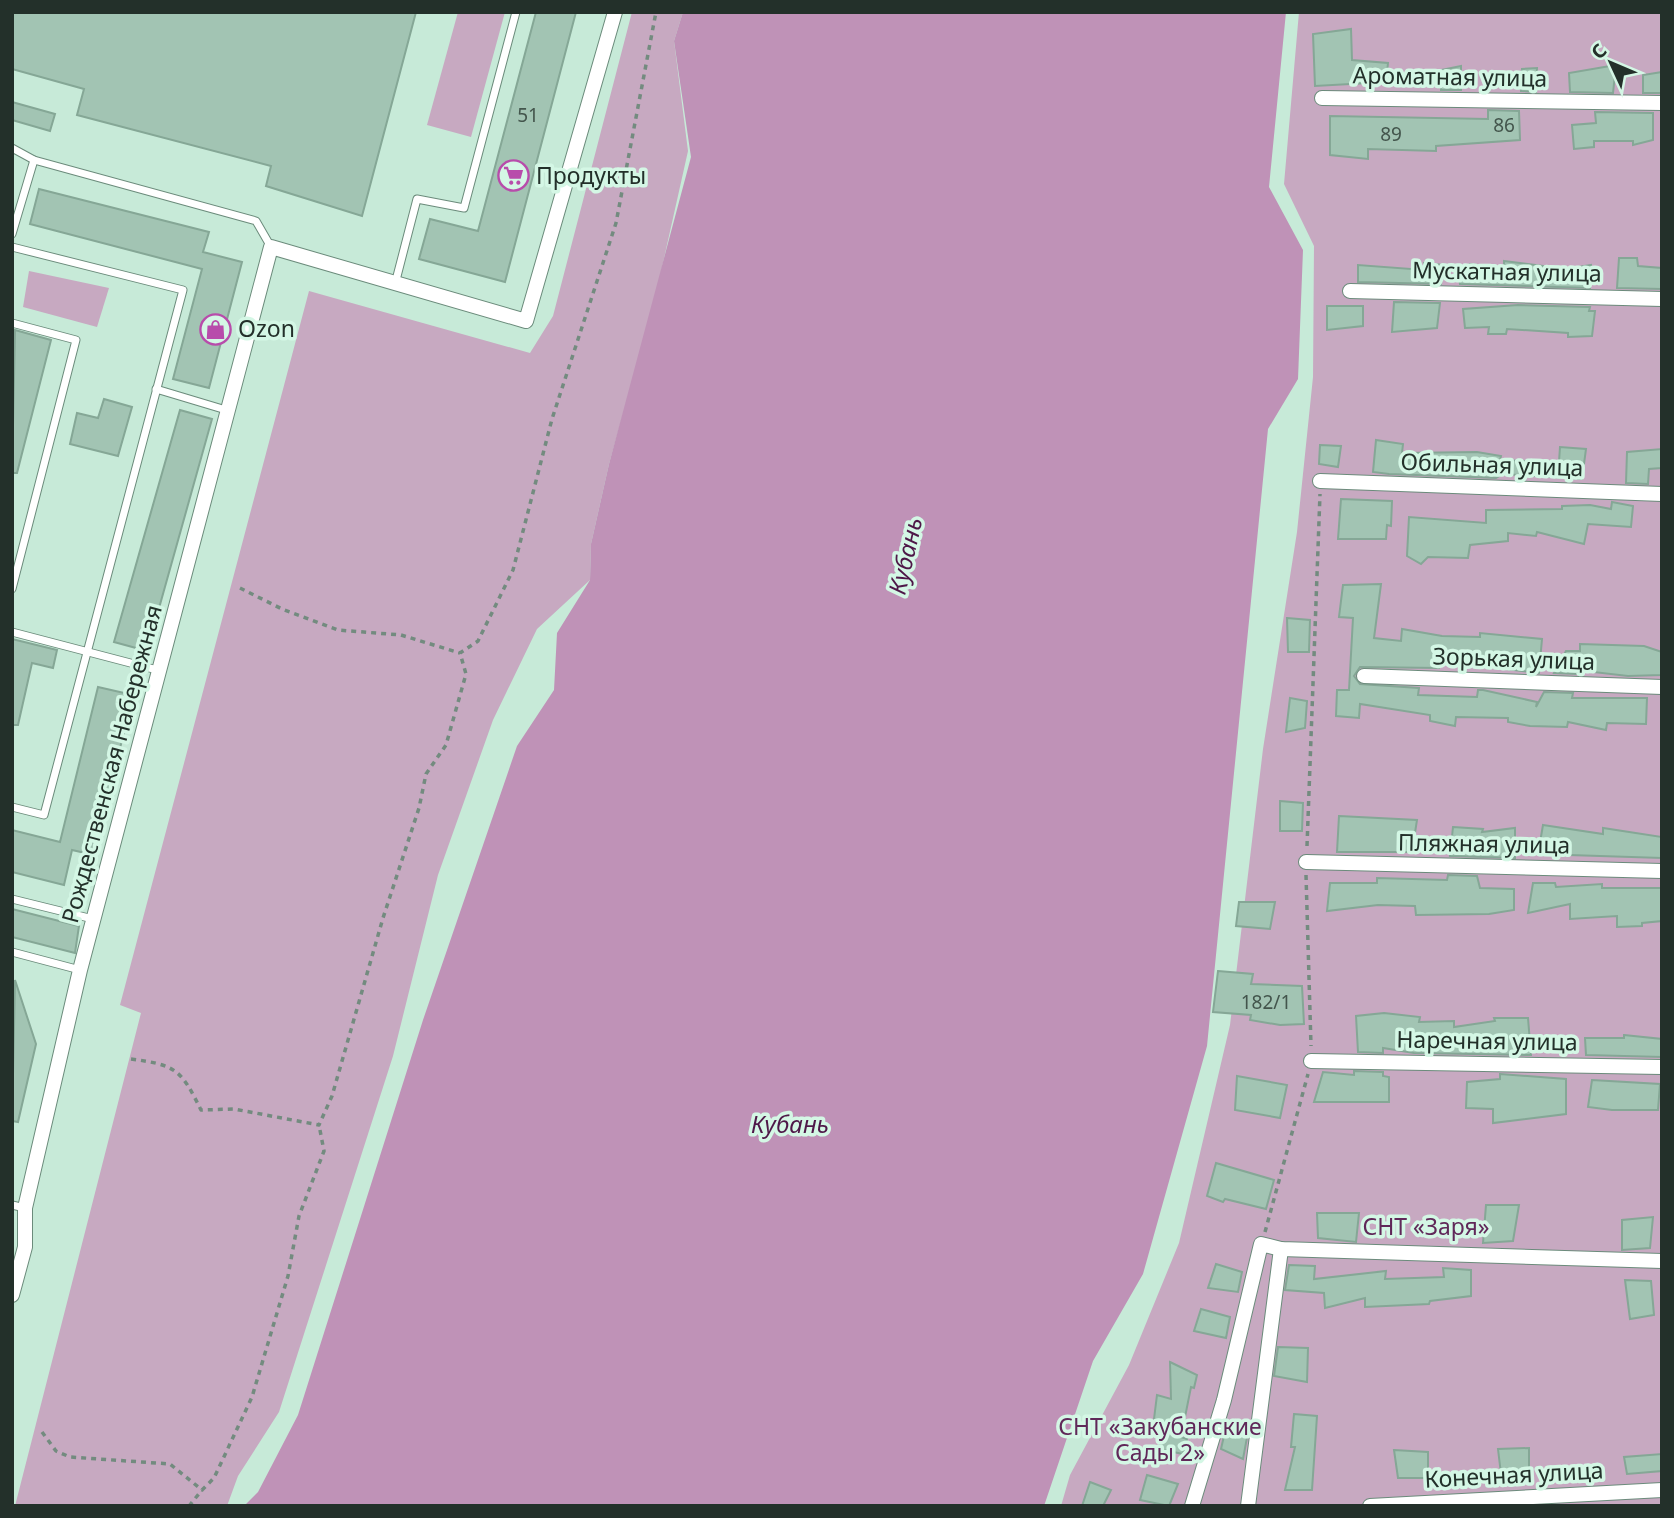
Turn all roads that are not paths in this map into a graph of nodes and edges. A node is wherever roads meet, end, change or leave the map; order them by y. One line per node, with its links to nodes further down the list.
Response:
1 (516, 12): 10 (lane)
2 (615, 12): 10 (street)
3 (1322, 98): 4 (street, Ароматная улица)
4 (1662, 103)
5 (12, 148): 6 (lane)
6 (34, 160): 7 (lane); 9 (lane)
7 (12, 234)
8 (12, 247): 14 (lane)
9 (271, 247): 10 (street); 15 (street, Рождественская Набережная)
10 (394, 285)
11 (1350, 291): 12 (street, Мускатная улица)
12 (1662, 299)
13 (12, 323): 18 (lane)
14 (156, 389): 15 (lane); 20 (lane)
15 (226, 410): 21 (street, Рождественская Набережная)
16 (1320, 481): 17 (street, Обильная улица)
17 (1662, 494)
18 (12, 589)
19 (12, 632): 20 (lane)
20 (86, 651): 21 (lane); 24 (lane)
21 (161, 671): 28 (street, Рождественская Набережная)
22 (1364, 676): 23 (street, Зорькая улица)
23 (1662, 687)
24 (12, 807)
25 (1306, 862): 26 (street, Пляжная улица)
26 (1662, 871)
27 (12, 899): 28 (lane)
28 (94, 919): 30 (street, Рождественская Набережная)
29 (12, 952): 30 (lane)
30 (80, 970): 33 (street, Рождественская Набережная)
31 (1311, 1061): 32 (street, Наречная улица)
32 (1662, 1067)
33 (19, 1206): 36 (street, Рождественская Набережная)
34 (1281, 1249): 35 (street); 38 (street); 39 (street)
35 (1662, 1261)
36 (12, 1295)
37 (1662, 1490): 40 (street, Конечная улица)
38 (1192, 1506)
39 (1248, 1506)
40 (1370, 1506)

